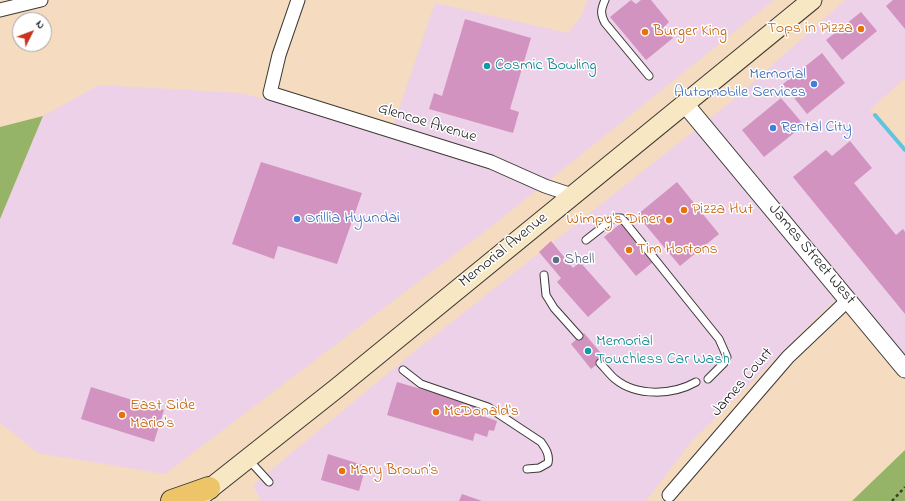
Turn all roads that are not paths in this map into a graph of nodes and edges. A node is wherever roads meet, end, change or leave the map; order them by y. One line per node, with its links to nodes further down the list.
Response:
1 (41, 0): 5 (street)
2 (298, 0): 8 (street, Glencoe Avenue)
3 (605, 0): 6 (lane)
4 (812, 0): 7 (main road, Memorial Avenue)
5 (0, 10)
6 (649, 76)
7 (685, 104): 8 (main road, Memorial Avenue); 11 (street, James Street West)
8 (572, 195): 18 (main road, Memorial Avenue)
9 (586, 240): 16 (lane)
10 (544, 275): 12 (lane)
11 (848, 300): 14 (street, James Street West); 22 (street, James Court)
12 (579, 336)
13 (600, 363): 17 (lane)
14 (905, 368)
15 (403, 370): 19 (lane)
16 (708, 379)
17 (696, 382)
18 (247, 458): 20 (lane); 21 (main road, Memorial Avenue)
19 (528, 469)
20 (269, 482)
21 (202, 495): 23 (highway)
22 (669, 495)
23 (172, 501)

